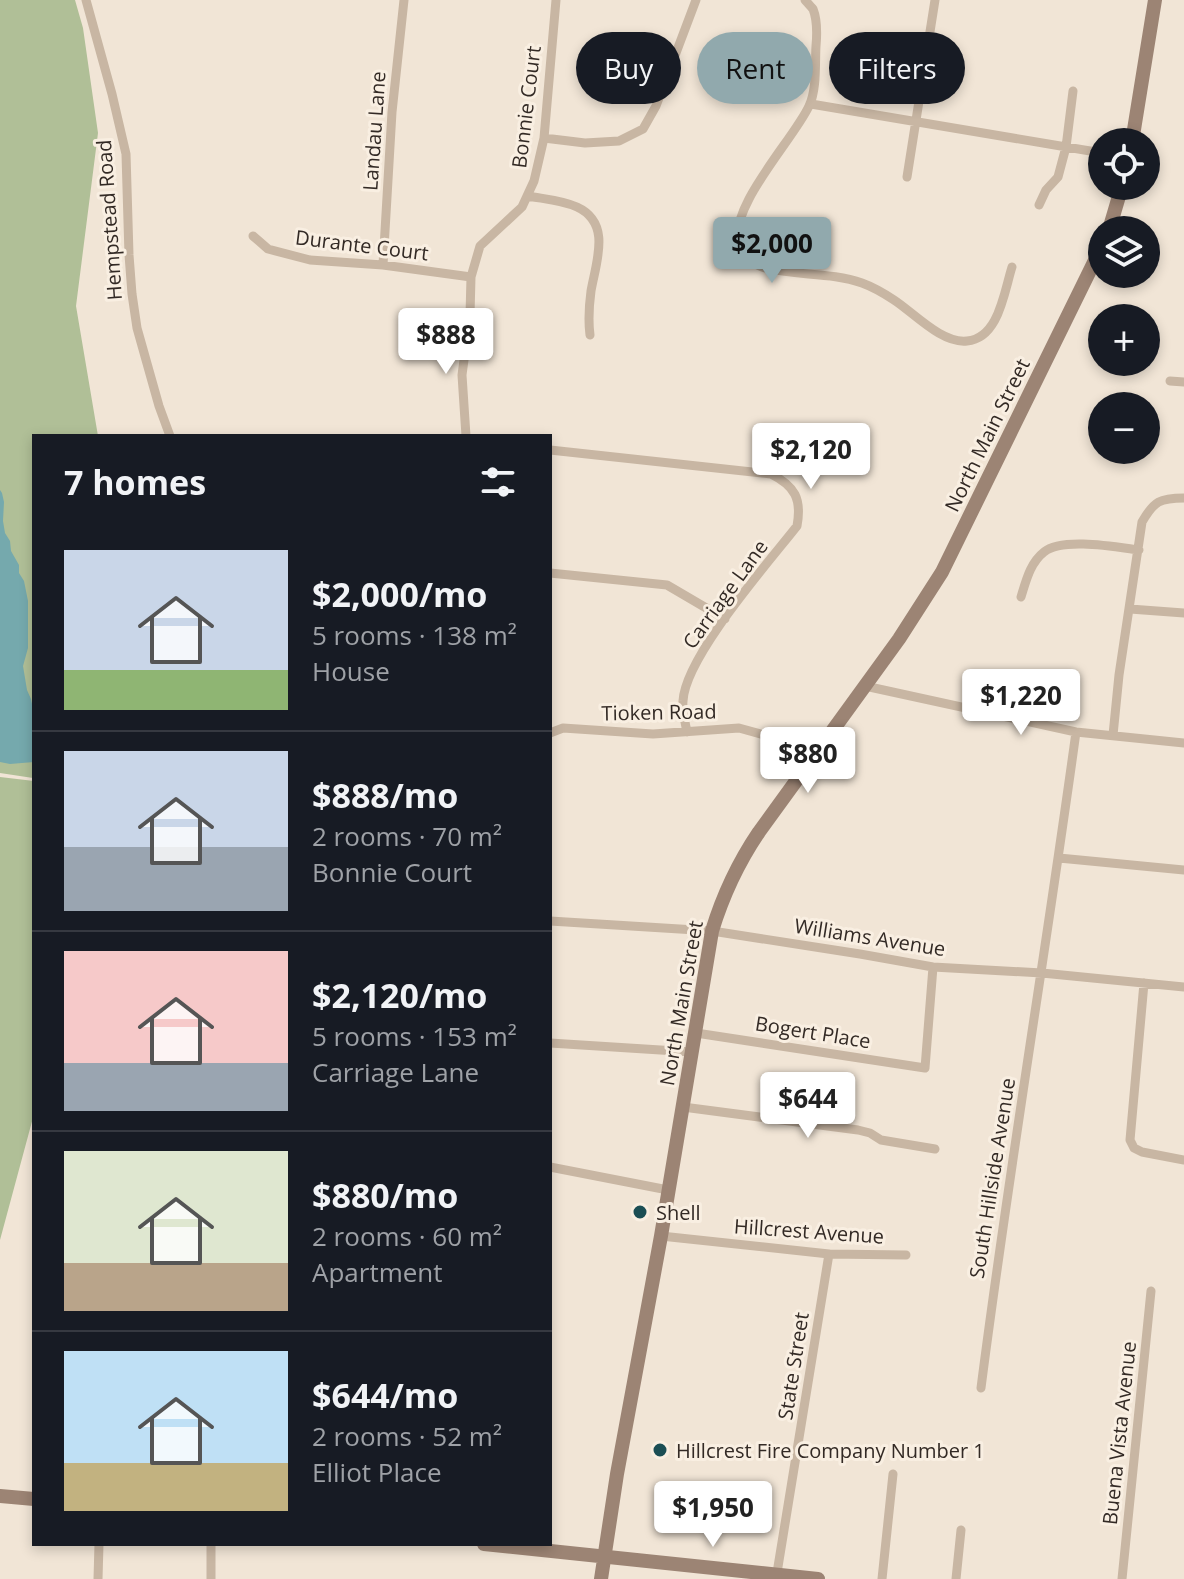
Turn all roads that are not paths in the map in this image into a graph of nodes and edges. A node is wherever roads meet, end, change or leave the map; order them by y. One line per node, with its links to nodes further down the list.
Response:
1 (86, 0): 27 (street, Hempstead Road)
2 (404, 0): 20 (street, Landau Lane)
3 (556, 0): 13 (street, Bonnie Court)
4 (696, 0): 13 (street)
5 (805, 0): 8 (street)
6 (935, 0): 11 (street)
7 (1155, 0): 12 (main road)
8 (813, 91)
9 (1073, 91): 14 (street)
10 (811, 104): 11 (street); 21 (street)
11 (916, 122): 14 (street); 16 (street)
12 (1134, 128)
13 (544, 138): 17 (street, Bonnie Court)
14 (1066, 147): 15 (street); 18 (street)
15 (1088, 151)
16 (907, 177)
17 (528, 196): 23 (street, Bonnie Court); 24 (street)
18 (1039, 205)
19 (253, 236): 20 (street, Durante Court)
20 (383, 265): 23 (street, Durante Court)
21 (1012, 267)
22 (1088, 275): 37 (main road, North Main Street)
23 (471, 277): 28 (street, Bonnie Court)
24 (590, 335)
25 (1170, 381): 26 (street)
26 (1184, 382)
27 (169, 434)
28 (466, 434)
29 (552, 450): 36 (street, Carriage Lane)
30 (1184, 498): 31 (street)
31 (1139, 550): 33 (street); 34 (street)
32 (552, 573): 36 (street)
33 (1021, 597)
34 (1130, 609): 35 (street); 41 (street)
35 (1184, 613)
36 (725, 619): 39 (street, Carriage Lane)
37 (865, 686): 40 (street); 43 (main road, North Main Street)
38 (552, 732): 39 (street, Tioken Road)
39 (687, 732): 43 (street, Tioken Road)
40 (1076, 732): 41 (street); 44 (street, South Hillside Avenue)
41 (1113, 735): 42 (street)
42 (1184, 743)
43 (804, 768): 47 (main road, North Main Street)
44 (1059, 858): 45 (street); 49 (street, South Hillside Avenue)
45 (1184, 870)
46 (552, 921): 47 (street, Williams Avenue)
47 (712, 931): 48 (street, Williams Avenue); 52 (main road, North Main Street)
48 (933, 967): 49 (street, Williams Avenue); 52 (street, Bogert Place)
49 (1042, 973): 50 (street, Williams Avenue); 64 (street, South Hillside Avenue)
50 (1144, 983): 51 (street, Williams Avenue); 57 (street)
51 (1184, 987)
52 (696, 1033): 54 (main road, North Main Street)
53 (552, 1043): 54 (street)
54 (692, 1052): 55 (main road, North Main Street)
55 (683, 1107): 56 (street); 59 (main road, North Main Street)
56 (935, 1149)
57 (1184, 1160)
58 (552, 1167): 59 (street)
59 (668, 1190): 60 (main road, North Main Street)
60 (661, 1236): 61 (street, Hillcrest Avenue); 72 (main road, North Main Street)
61 (829, 1254): 62 (street, Hillcrest Avenue); 73 (street, State Street)
62 (906, 1255)
63 (1151, 1291): 80 (street, Buena Vista Avenue)
64 (981, 1388)
65 (893, 1474): 78 (street)
66 (0, 1496): 67 (main road)
67 (32, 1499)
68 (961, 1530): 79 (street)
69 (99, 1546): 74 (street)
70 (211, 1546): 75 (street)
71 (501, 1546): 72 (main road)
72 (603, 1558): 73 (main road); 76 (main road, North Main Street)
73 (776, 1577): 77 (main road)
74 (98, 1579)
75 (211, 1579)
76 (601, 1579)
77 (818, 1579)
78 (882, 1579)
79 (956, 1579)
80 (1122, 1579)

